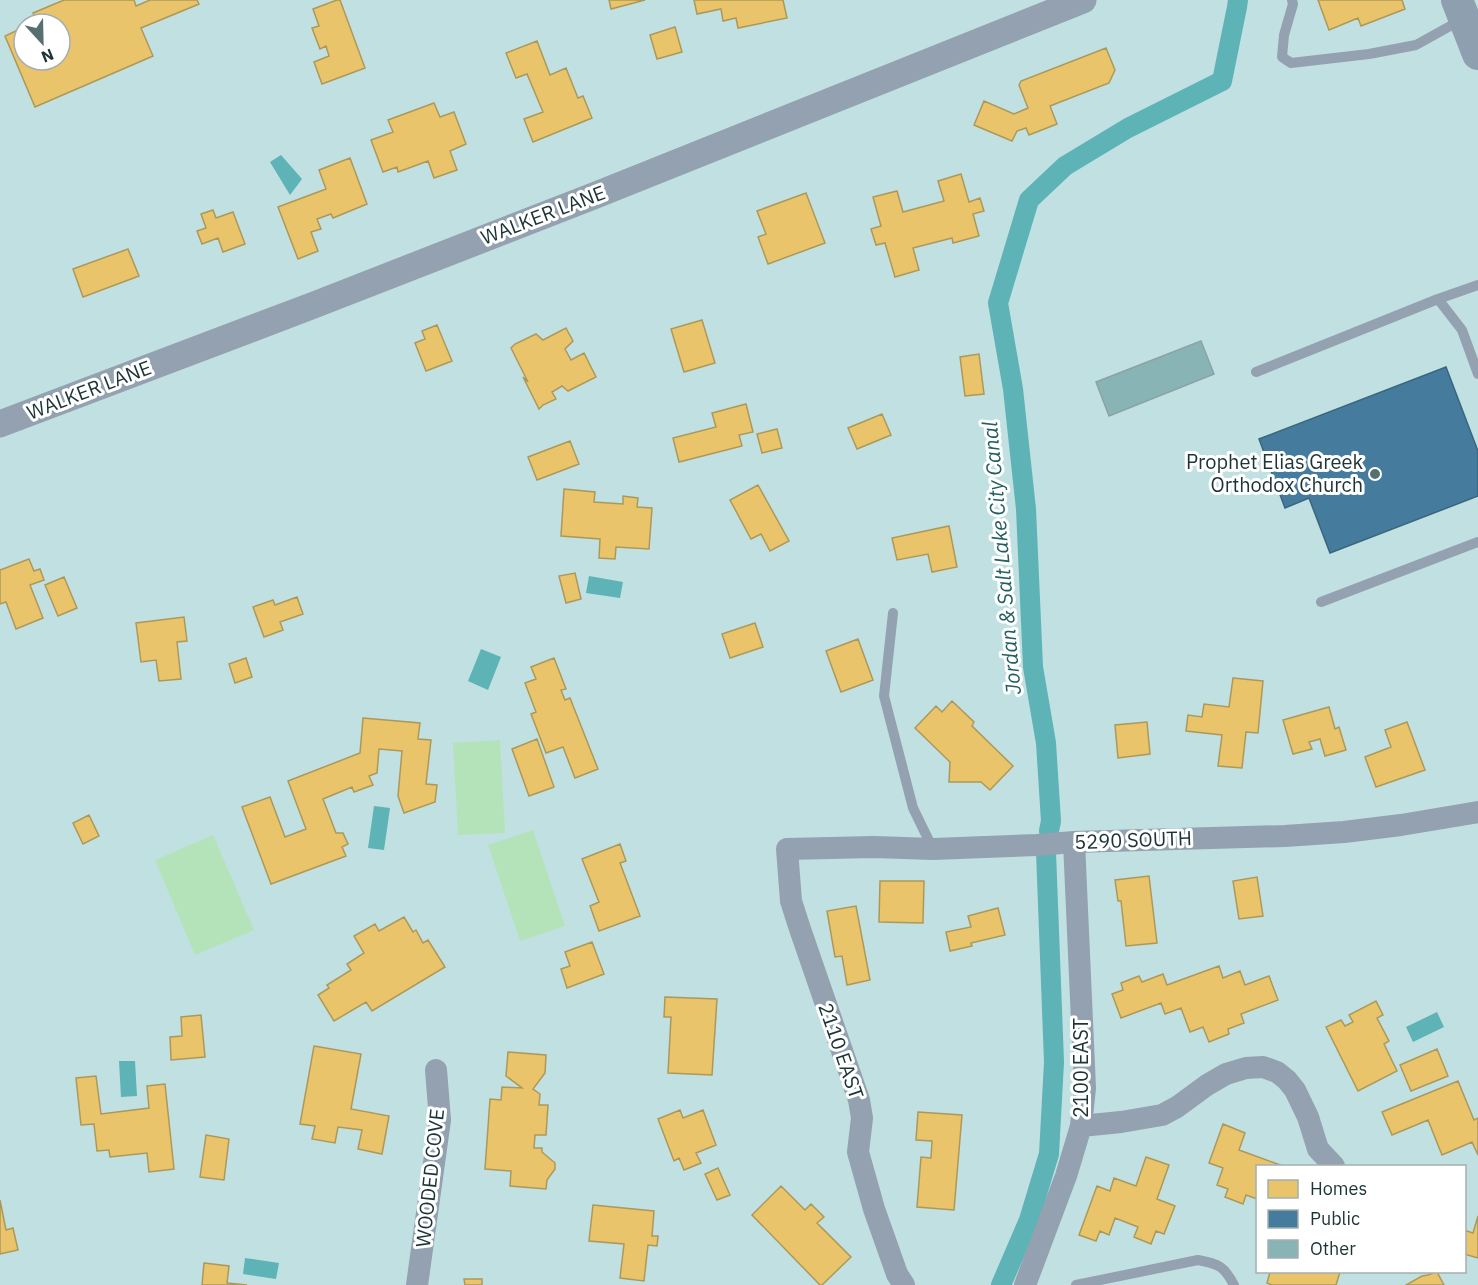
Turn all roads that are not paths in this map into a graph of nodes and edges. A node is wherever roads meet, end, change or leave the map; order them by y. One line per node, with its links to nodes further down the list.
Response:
1 (1083, 0): 9 (street, WALKER LANE)
2 (1292, 0): 3 (lane)
3 (1461, 9): 4 (main road)
4 (1478, 54)
5 (1478, 285): 6 (lane)
6 (1438, 299): 7 (lane); 8 (lane)
7 (1256, 372)
8 (1478, 374)
9 (0, 424)
10 (1478, 542): 11 (lane)
11 (1321, 602)
12 (893, 613): 16 (lane)
13 (1478, 812): 14 (street, 5290 SOUTH)
14 (1055, 843): 16 (street, 5290 SOUTH); 18 (street, 2100 EAST)
15 (787, 849): 16 (street, 5290 SOUTH); 21 (street, 2110 EAST)
16 (933, 849)
17 (436, 1070): 20 (street, WOODED COVE)
18 (1081, 1126): 19 (street); 22 (street, 2100 EAST)
19 (1332, 1165)
20 (417, 1285)
21 (904, 1285)
22 (1025, 1285)
23 (1076, 1285): 24 (lane)
24 (1234, 1285)

